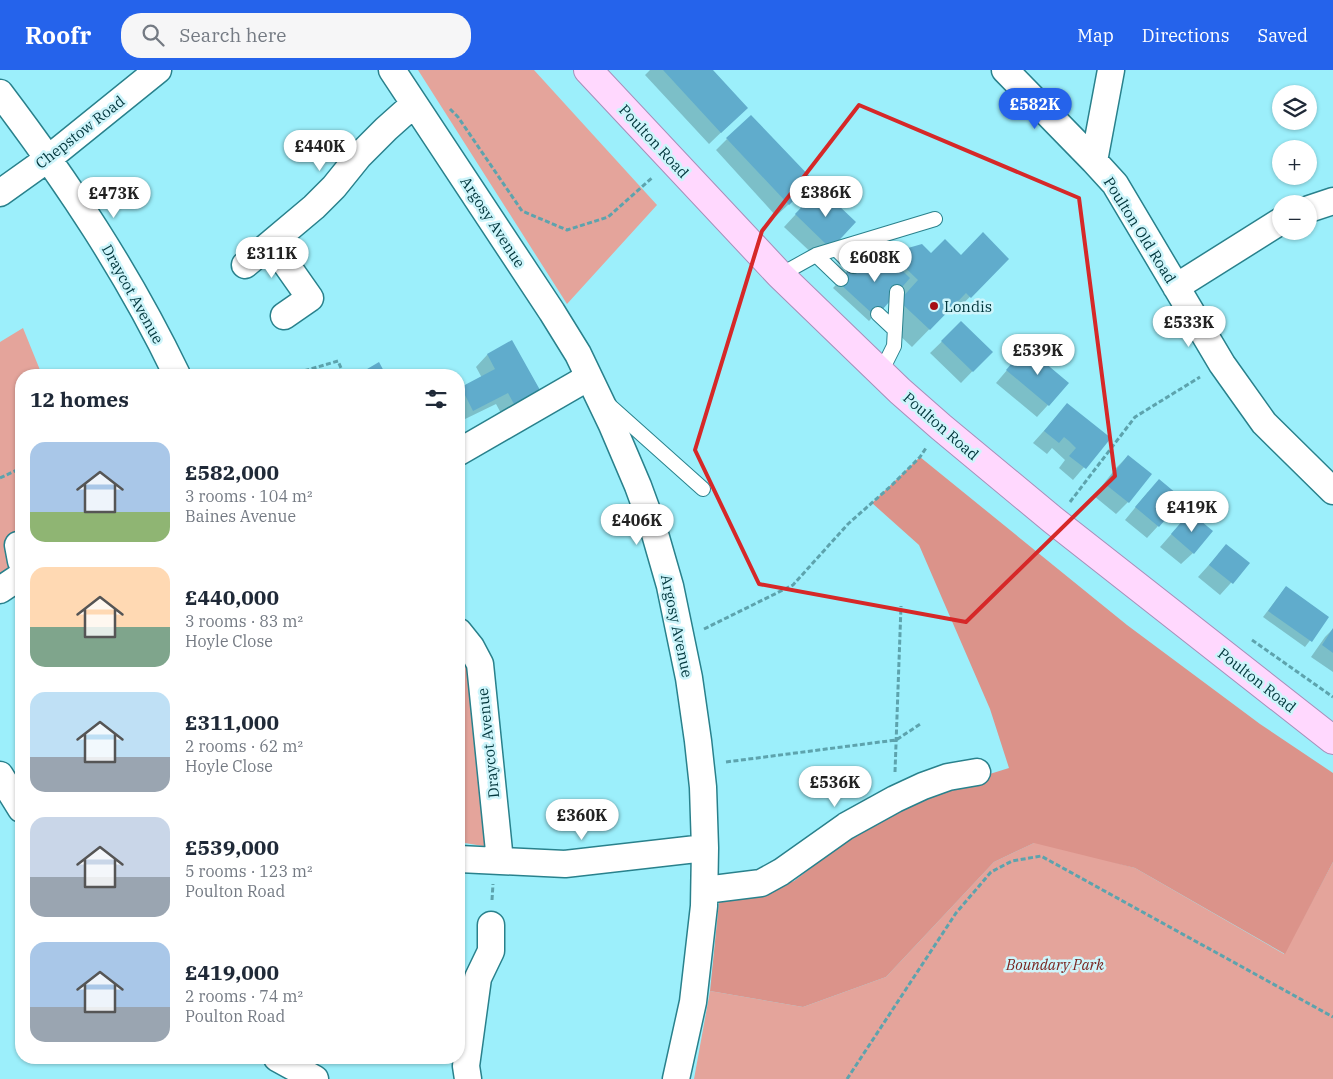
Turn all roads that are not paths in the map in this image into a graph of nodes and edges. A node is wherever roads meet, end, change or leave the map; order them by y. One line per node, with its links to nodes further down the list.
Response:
1 (158, 70): 8 (street, Chepstow Road)
2 (392, 70): 7 (street, Argosy Avenue)
3 (588, 70): 22 (main road, Poulton Road)
4 (1005, 70): 9 (street)
5 (1111, 70): 9 (street, Poulton Old Road)
6 (0, 93): 8 (street, Draycot Avenue)
7 (414, 104): 16 (street); 31 (street, Argosy Avenue)
8 (49, 158): 10 (street, Chepstow Road); 29 (street, Draycot Avenue)
9 (1094, 161): 24 (street, Poulton Old Road)
10 (0, 193)
11 (1333, 201): 12 (street)
12 (1317, 206)
13 (935, 219): 15 (lane)
14 (1272, 227): 24 (street)
15 (858, 243): 17 (lane); 19 (lane)
16 (272, 244): 20 (street); 27 (street)
17 (837, 250): 18 (lane); 21 (lane)
18 (816, 255): 22 (lane); 23 (lane)
19 (875, 260)
20 (245, 265)
21 (853, 266)
22 (780, 275): 30 (main road, Poulton Road)
23 (841, 279)
24 (1176, 288): 34 (street, Poulton Old Road)
25 (894, 300): 28 (lane)
26 (878, 314): 28 (lane)
27 (284, 316)
28 (895, 330): 30 (lane)
29 (174, 369)
30 (881, 372): 38 (main road, Poulton Road)
31 (593, 386): 32 (street); 33 (lane); 42 (street, Argosy Avenue)
32 (465, 449)
33 (703, 489)
34 (1333, 491)
35 (15, 580): 36 (street)
36 (0, 590)
37 (465, 640): 44 (street, Draycot Avenue)
38 (1333, 740)
39 (977, 772): 45 (street)
40 (0, 775): 41 (street)
41 (15, 799)
42 (705, 848): 44 (street); 45 (street, Argosy Avenue)
43 (465, 859): 44 (street)
44 (497, 861)
45 (705, 890): 50 (street, Argosy Avenue)
46 (491, 925): 49 (street)
47 (288, 1064): 48 (street)
48 (315, 1079)
49 (468, 1079)
50 (676, 1079)

